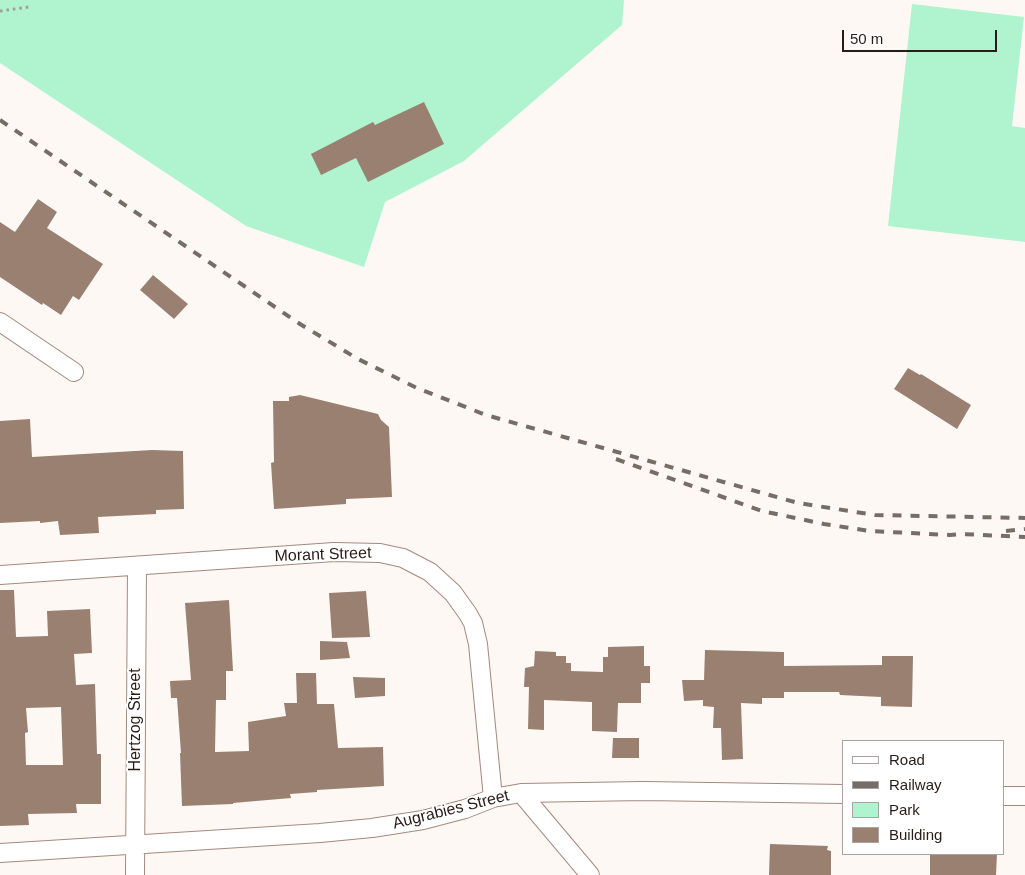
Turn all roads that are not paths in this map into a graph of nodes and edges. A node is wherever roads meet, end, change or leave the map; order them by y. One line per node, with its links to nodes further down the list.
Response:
1 (0, 322): 2 (street)
2 (74, 372)
3 (137, 566): 4 (street, Morant Street); 9 (street, Morant Street); 10 (street, Hertzog Street)
4 (0, 575)
5 (521, 793): 6 (street, Augrabies Street); 9 (street, Augrabies Street); 13 (street)
6 (842, 794)
7 (1005, 796): 8 (street)
8 (1025, 796)
9 (493, 798): 10 (street, Augrabies Street)
10 (136, 845): 11 (street, Augrabies Street); 12 (street, Hertzog Street)
11 (0, 853)
12 (135, 875)
13 (590, 875)

